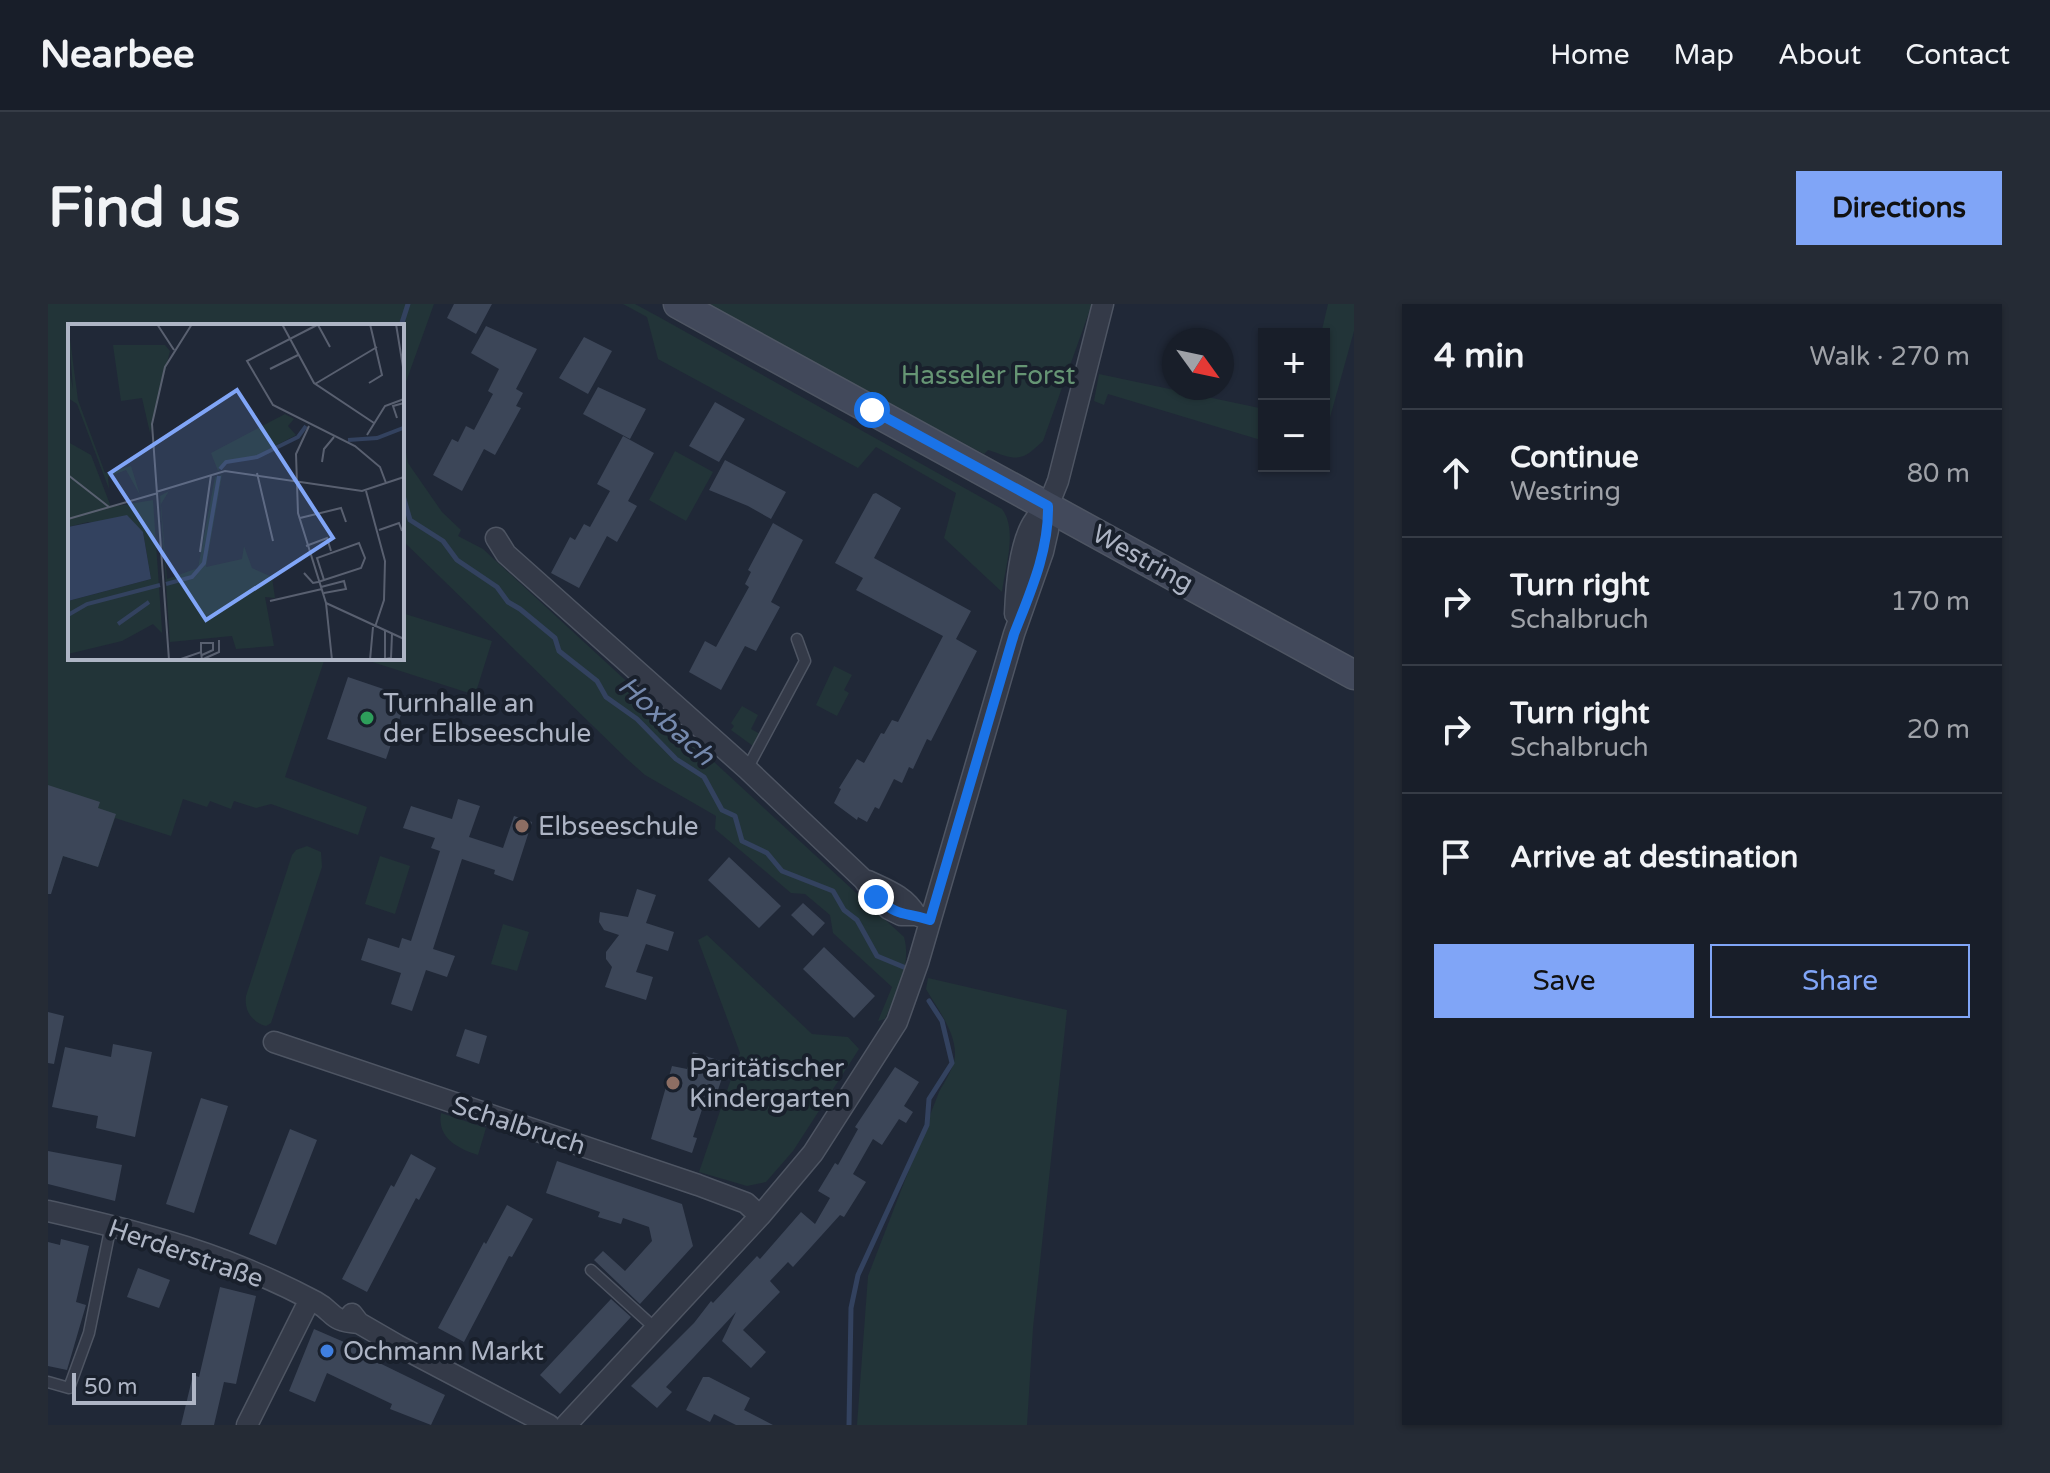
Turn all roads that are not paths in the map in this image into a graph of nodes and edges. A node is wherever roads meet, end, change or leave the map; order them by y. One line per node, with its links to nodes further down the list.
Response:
1 (678, 304): 3 (main road, Westring)
2 (1103, 304): 3 (street)
3 (1048, 506): 6 (main road, Westring); 8 (street)
4 (496, 538): 7 (street)
5 (797, 639): 7 (lane)
6 (1354, 675)
7 (747, 769): 8 (street)
8 (923, 917): 11 (street)
9 (274, 1042): 11 (street, Schalbruch)
10 (48, 1211): 12 (street, Herderstraße)
11 (760, 1216): 15 (street)
12 (111, 1225): 14 (street, Herderstraße); 16 (lane)
13 (591, 1270): 15 (lane)
14 (315, 1302): 17 (street); 18 (street, Herderstraße)
15 (656, 1329): 19 (street)
16 (48, 1382)
17 (247, 1425)
18 (549, 1425)
19 (566, 1425)

